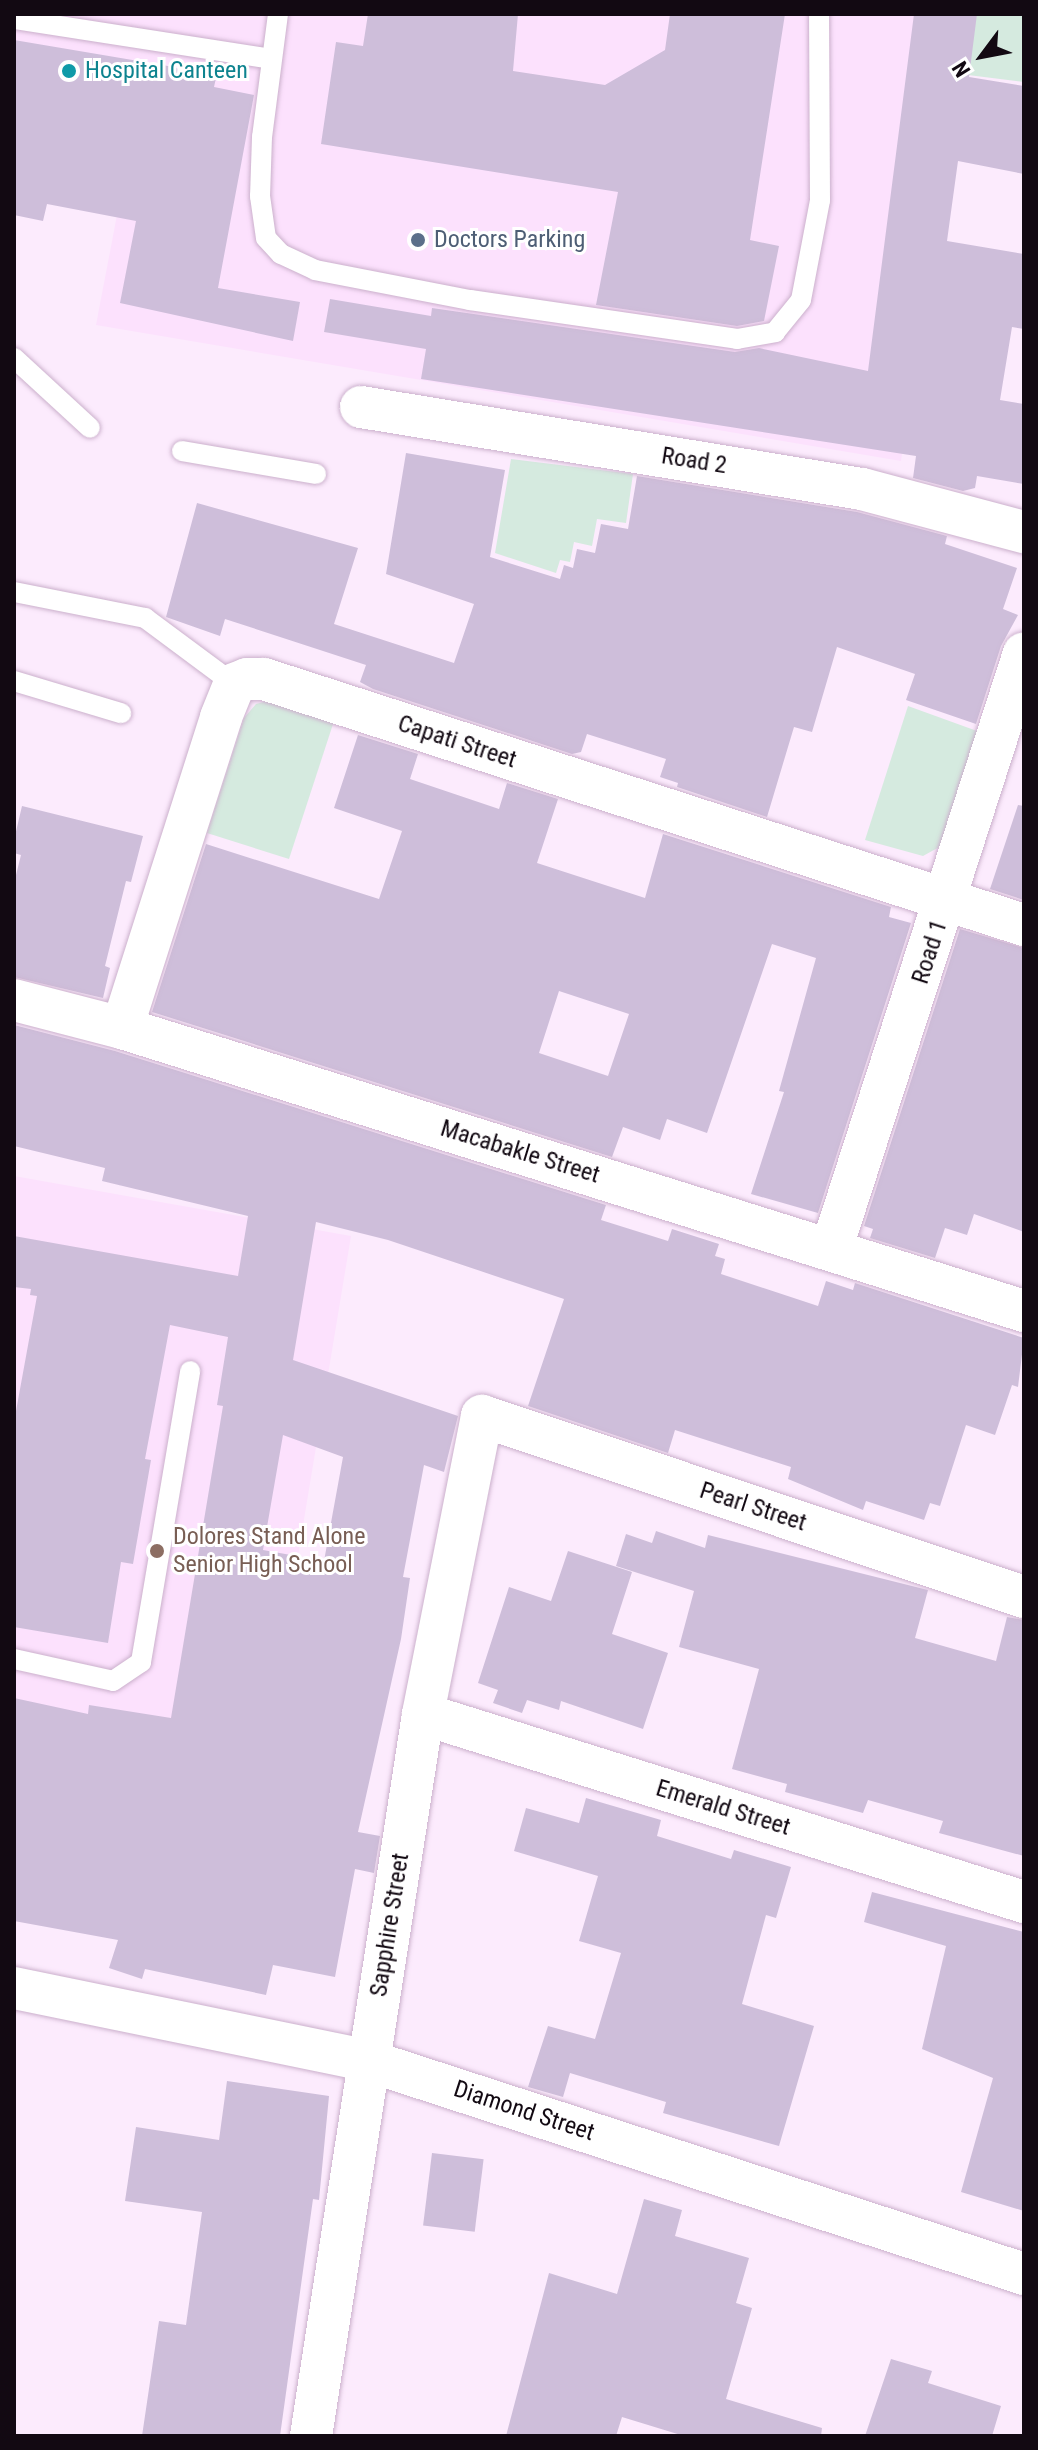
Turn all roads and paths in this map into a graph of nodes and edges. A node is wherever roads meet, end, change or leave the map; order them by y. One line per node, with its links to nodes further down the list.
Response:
1 (278, 14): 4 (lane)
2 (819, 14): 4 (lane)
3 (14, 19): 4 (lane)
4 (271, 59)
5 (14, 358): 7 (lane)
6 (361, 407): 10 (street, Road 2)
7 (90, 428)
8 (182, 451): 9 (lane)
9 (316, 474)
10 (1024, 532)
11 (14, 592): 14 (lane)
12 (1024, 653): 16 (street, Road 1)
13 (14, 681): 15 (lane)
14 (234, 684): 16 (street, Capati Street); 19 (street)
15 (121, 713)
16 (947, 901): 17 (street, Capati Street); 20 (street, Road 1)
17 (1024, 925)
18 (14, 1000): 19 (street, Macabakle Street)
19 (122, 1028): 20 (street, Macabakle Street)
20 (831, 1250): 21 (street, Macabakle Street)
21 (1024, 1311)
22 (190, 1371): 25 (lane)
23 (482, 1416): 24 (street, Pearl Street); 26 (street, Sapphire Street)
24 (1024, 1597)
25 (14, 1659)
26 (423, 1714): 27 (street, Emerald Street); 29 (street, Sapphire Street)
27 (1024, 1902)
28 (14, 1988): 29 (street, Diamond Street)
29 (369, 2061): 30 (street, Diamond Street); 31 (street, Sapphire Street)
30 (1024, 2274)
31 (311, 2436)

